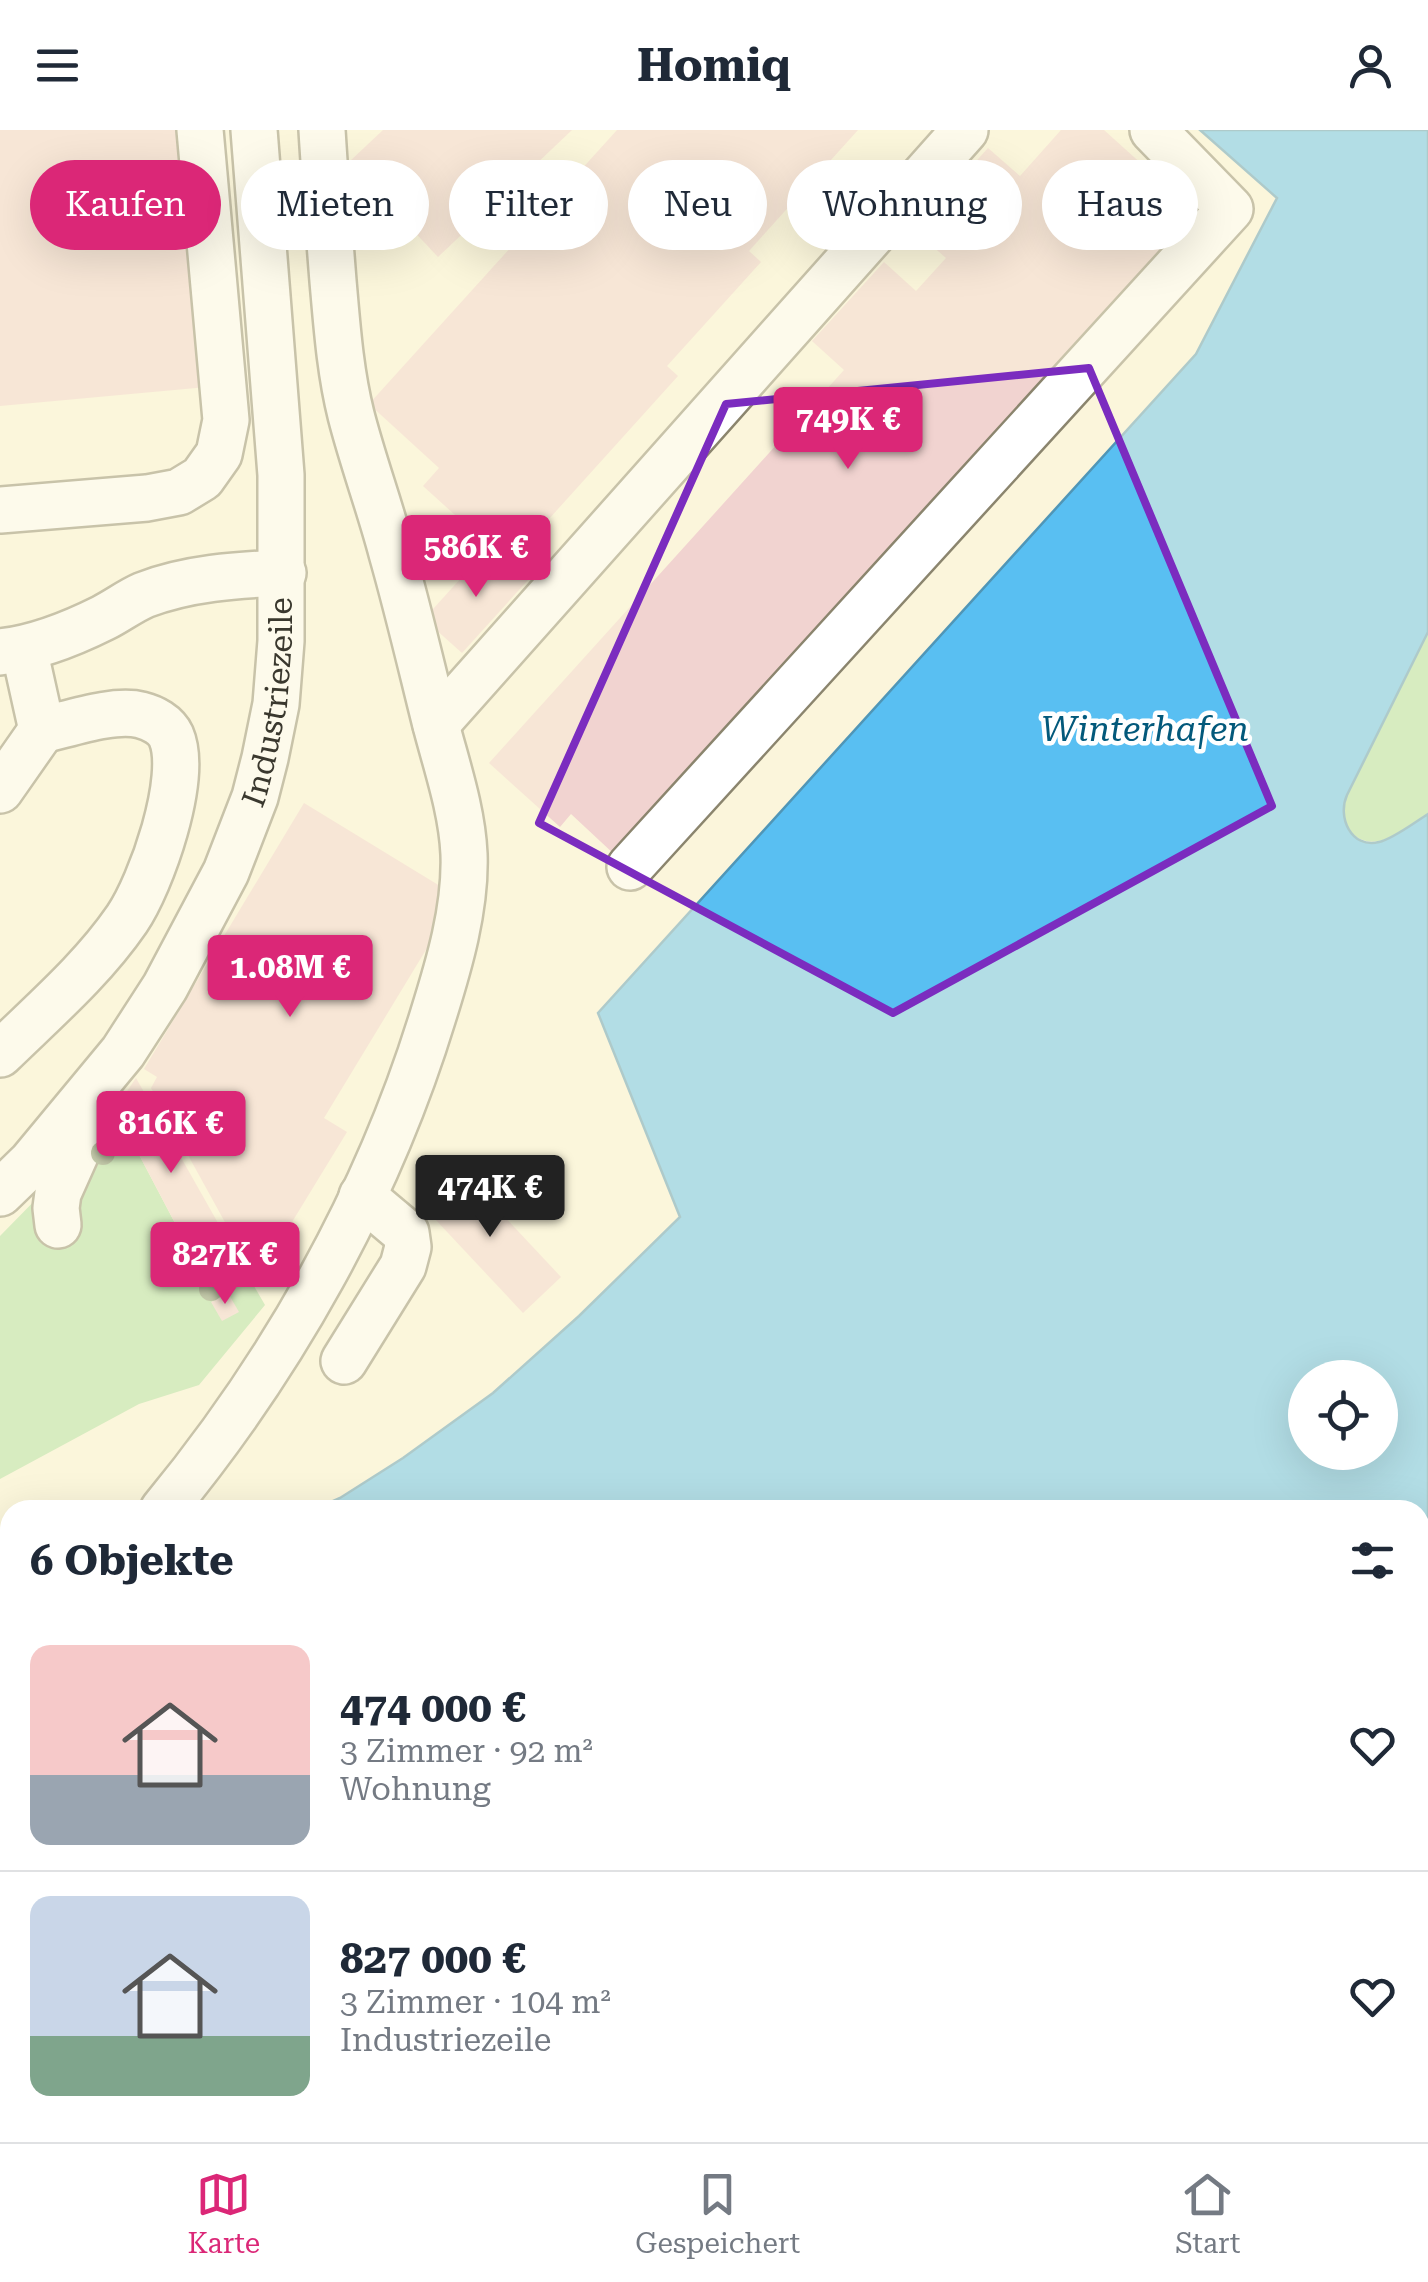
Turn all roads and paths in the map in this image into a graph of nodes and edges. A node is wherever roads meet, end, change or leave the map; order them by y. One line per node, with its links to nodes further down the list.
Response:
1 (200, 130): 6 (street)
2 (254, 130): 7 (street, Industriezeile)
3 (322, 130): 9 (street)
4 (965, 130): 9 (street)
5 (1153, 130): 12 (street)
6 (0, 510)
7 (283, 574): 8 (street); 13 (street, Industriezeile)
8 (13, 651): 10 (street)
9 (436, 724): 16 (street)
10 (42, 730): 11 (street); 14 (street)
11 (0, 790)
12 (630, 868)
13 (123, 1052): 15 (street, Industriezeile); 17 (street)
14 (0, 1054)
15 (0, 1193)
16 (362, 1196): 18 (street); 19 (street)
17 (58, 1225)
18 (344, 1361)
19 (171, 1500)

